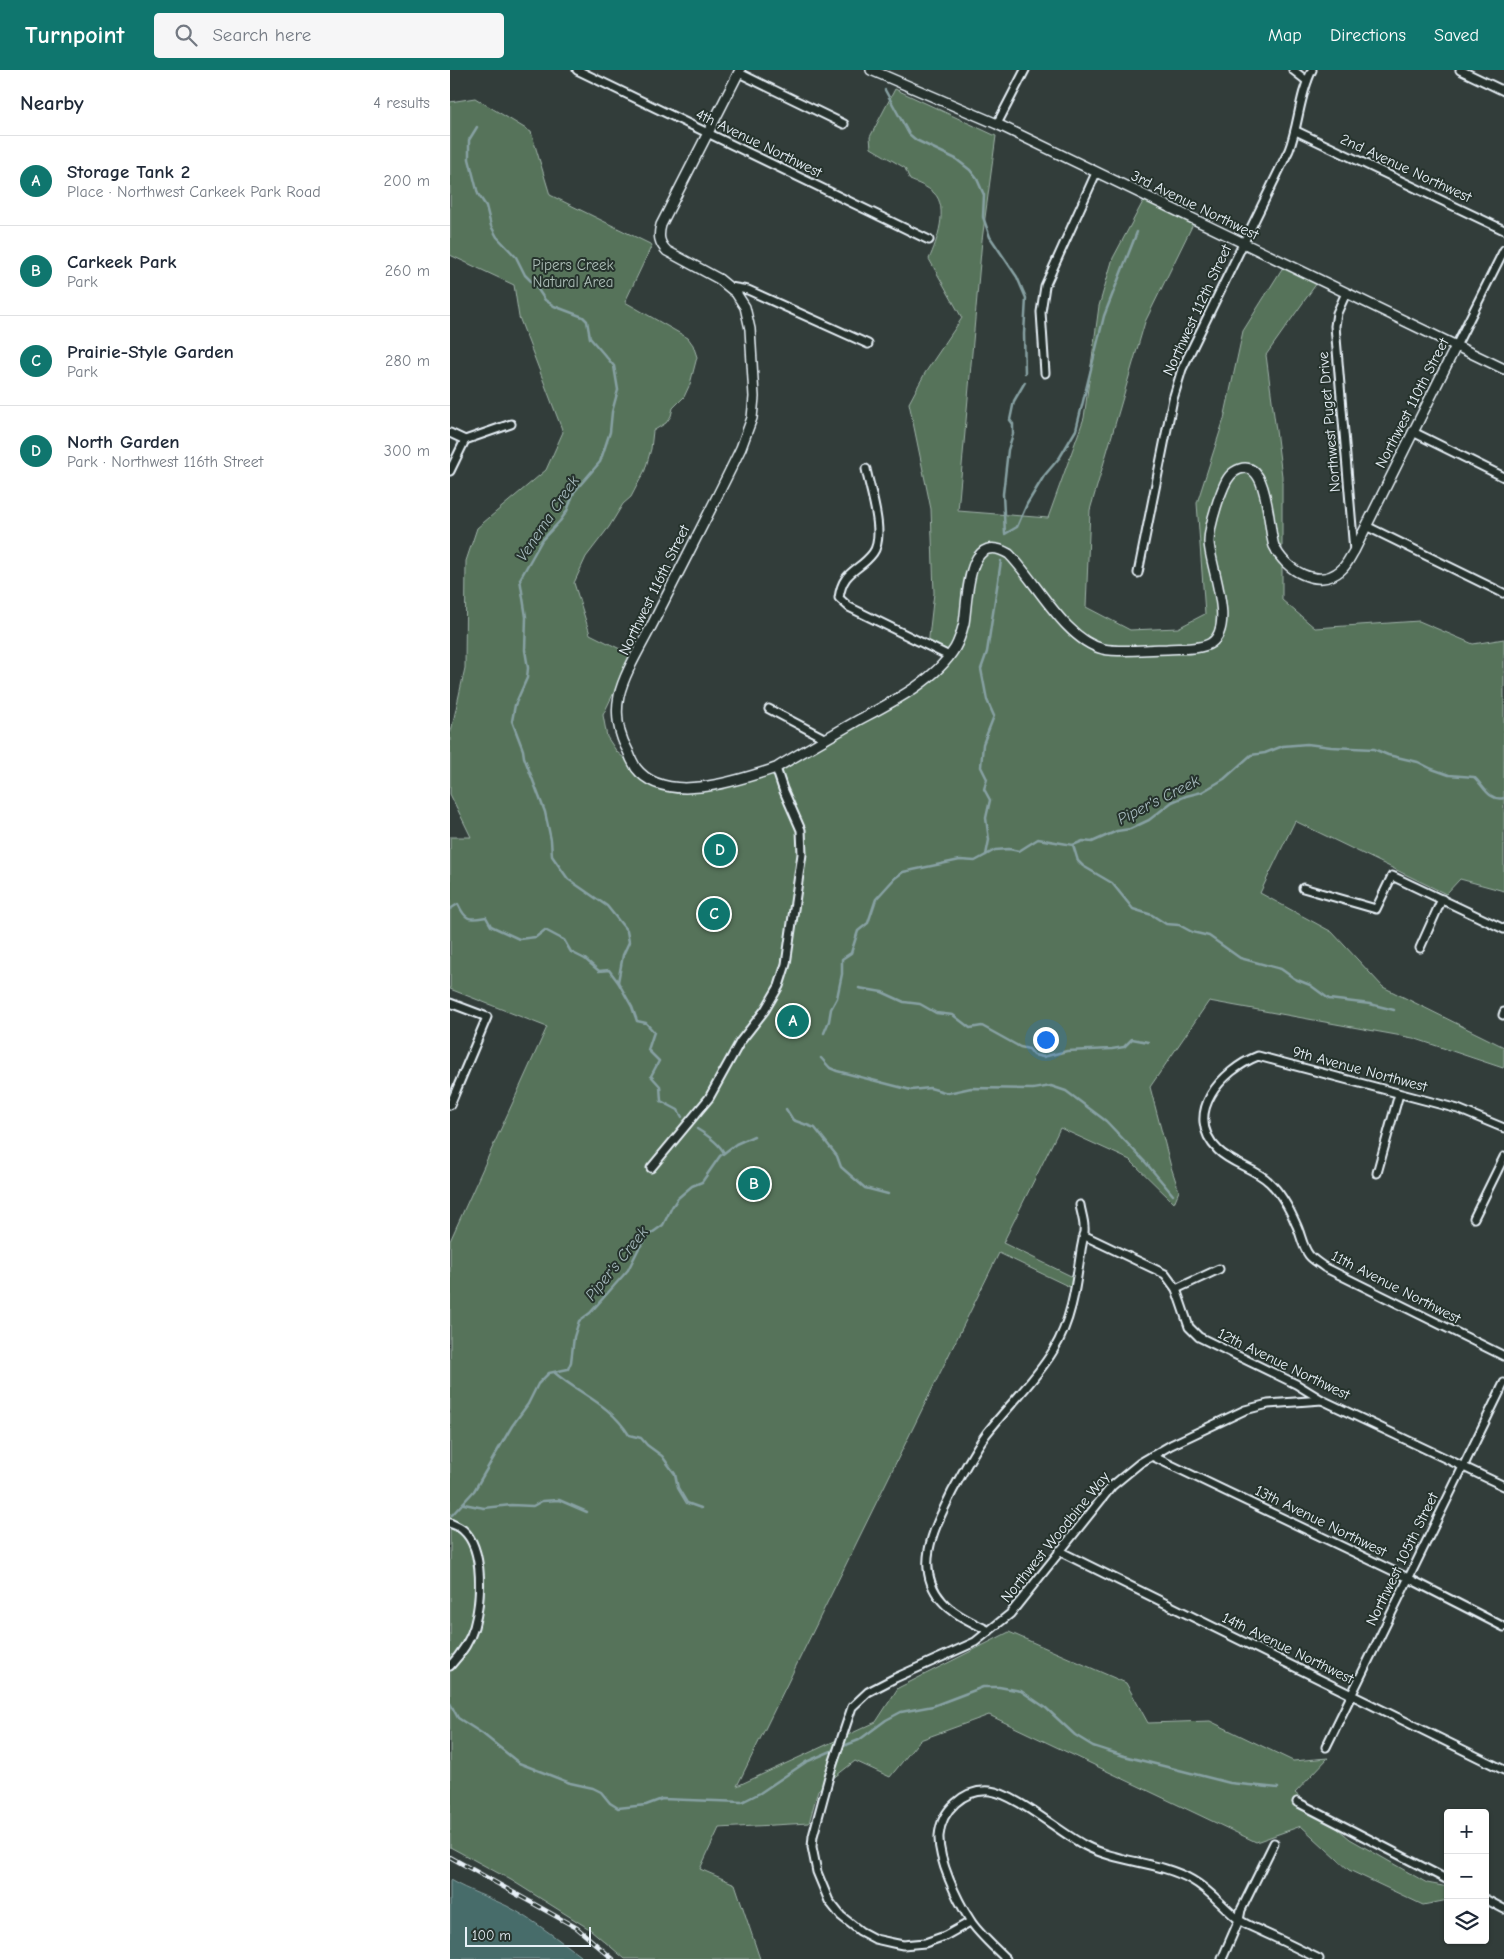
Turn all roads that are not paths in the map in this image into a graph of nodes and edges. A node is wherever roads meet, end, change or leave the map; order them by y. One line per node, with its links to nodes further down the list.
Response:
1 (577, 70): 13 (street, 4th Avenue Northwest)
2 (871, 70): 11 (street, 3rd Avenue Northwest)
3 (1025, 70): 11 (street)
4 (1293, 70): 8 (street)
5 (1312, 70): 8 (street, Northwest 112th Street)
6 (1460, 70): 9 (street)
7 (739, 72): 10 (street); 13 (street)
8 (1307, 81): 12 (street, Northwest 112th Street)
9 (1504, 91)
10 (844, 124)
11 (997, 124): 14 (street, 3rd Avenue Northwest)
12 (1296, 132): 15 (street, 2nd Avenue Northwest); 17 (street, Northwest 112th Street)
13 (708, 133): 16 (street, 4th Avenue Northwest); 19 (street)
14 (1096, 172): 17 (street, 3rd Avenue Northwest); 24 (street)
15 (1504, 230)
16 (929, 240)
17 (1243, 243): 20 (street, 3rd Avenue Northwest); 35 (street, Northwest 112th Street)
18 (1504, 250): 22 (street, Northwest 110th Street)
19 (730, 287): 21 (street); 40 (street, Northwest 116th Street)
20 (1346, 293): 22 (street, 3rd Avenue Northwest); 33 (street, Northwest Puget Drive)
21 (868, 344)
22 (1456, 346): 23 (street, 3rd Avenue Northwest); 26 (street, Northwest 110th Street)
23 (1504, 369)
24 (1045, 373)
25 (511, 424): 28 (street)
26 (1413, 432): 31 (street); 32 (street, Northwest 110th Street)
27 (450, 433): 28 (street)
28 (465, 440): 30 (street)
29 (866, 469): 37 (street)
30 (450, 471)
31 (1504, 477)
32 (1366, 526): 33 (street, Northwest 110th Street); 36 (street)
33 (1354, 551): 34 (street, Northwest 110th Street)
34 (1343, 568): 37 (street, Northwest 116th Street)
35 (1138, 573)
36 (1503, 592)
37 (949, 656): 39 (street, Northwest 116th Street)
38 (768, 709): 39 (street)
39 (826, 739): 40 (street, Northwest 116th Street)
40 (776, 768): 51 (street)
41 (1303, 888): 42 (street)
42 (1442, 899): 43 (street); 44 (street)
43 (1504, 929)
44 (1420, 948)
45 (450, 1003): 48 (street)
46 (1216, 1086): 47 (street, 9th Avenue Northwest); 58 (street, 11th Avenue Northwest)
47 (1399, 1094): 49 (street, 9th Avenue Northwest); 52 (street)
48 (450, 1105)
49 (1504, 1128)
50 (1504, 1157): 54 (street)
51 (651, 1168)
52 (1377, 1173)
53 (1080, 1205): 55 (street)
54 (1474, 1218)
55 (1083, 1235): 57 (street, 12th Avenue Northwest); 68 (street)
56 (1219, 1269): 57 (street)
57 (1176, 1289): 60 (street, 12th Avenue Northwest)
58 (1504, 1356)
59 (1504, 1383): 62 (street, Northwest 105th Street)
60 (1322, 1400): 61 (street, Northwest Woodbine Way); 62 (street, 12th Avenue Northwest)
61 (1152, 1456): 65 (street, Northwest Woodbine Way); 66 (street, 13th Avenue Northwest)
62 (1463, 1466): 63 (street, 12th Avenue Northwest); 66 (street, Northwest 105th Street)
63 (1504, 1486)
64 (450, 1522): 69 (street)
65 (1059, 1551): 68 (street, Northwest Woodbine Way); 70 (street, 14th Avenue Northwest)
66 (1408, 1578): 67 (street, 13th Avenue Northwest); 70 (street, Northwest 105th Street)
67 (1504, 1627)
68 (989, 1631): 79 (street, Northwest Woodbine Way)
69 (450, 1666)
70 (1351, 1695): 71 (street, Northwest 105th Street); 72 (street, 14th Avenue Northwest)
71 (1326, 1747)
72 (1504, 1770)
73 (1297, 1802): 75 (street)
74 (1274, 1843): 78 (street)
75 (1444, 1878)
76 (1489, 1901): 77 (street)
77 (1504, 1909)
78 (1239, 1920): 79 (street); 81 (street); 82 (street)
79 (970, 1922): 80 (street)
80 (1006, 1959)
81 (1222, 1959)
82 (1319, 1959)

